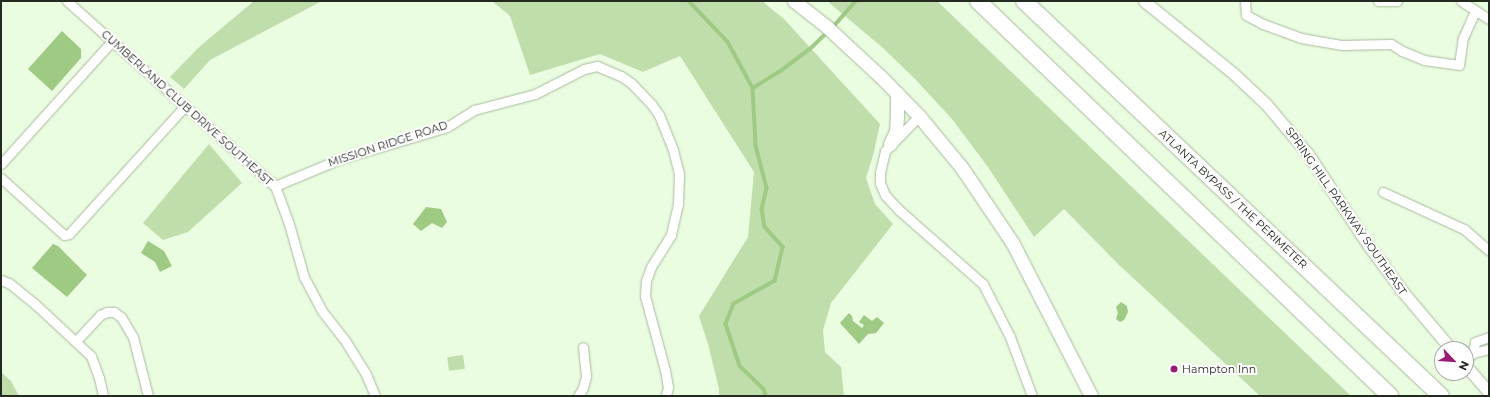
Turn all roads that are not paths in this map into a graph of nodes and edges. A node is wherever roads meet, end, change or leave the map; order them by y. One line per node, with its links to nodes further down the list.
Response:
1 (67, 1): 12 (street, CUMBERLAND CLUB DRIVE SOUTHEAST)
2 (794, 1): 13 (main road)
3 (978, 1): 39 (highway)
4 (1024, 1): 40 (highway, ATLANTA BYPASS / THE PERIMETER)
5 (1144, 1): 25 (street, SPRING HILL PARKWAY SOUTHEAST)
6 (1245, 1): 10 (street)
7 (1378, 1): 8 (street)
8 (1396, 1)
9 (1461, 1): 10 (street)
10 (1476, 11): 11 (street)
11 (1489, 19)
12 (112, 41): 14 (street, CUMBERLAND CLUB DRIVE SOUTHEAST); 17 (street)
13 (897, 93): 15 (main road); 16 (main road)
14 (185, 106): 18 (street); 19 (street, CUMBERLAND CLUB DRIVE SOUTHEAST)
15 (919, 116): 16 (street); 38 (main road)
16 (890, 144): 37 (street)
17 (1, 164)
18 (1, 178)
19 (275, 186): 34 (street, CUMBERLAND CLUB DRIVE SOUTHEAST); 36 (street, MISSION RIDGE ROAD)
20 (1384, 192): 21 (street)
21 (1489, 251)
22 (1, 280): 24 (street)
23 (1489, 336): 27 (street)
24 (76, 341): 32 (street); 33 (street)
25 (1444, 341)
26 (583, 347): 35 (street)
27 (1474, 348)
28 (1489, 349): 29 (street)
29 (1474, 353)
30 (1474, 375): 31 (street)
31 (1489, 392)
32 (103, 396)
33 (148, 396)
34 (375, 396)
35 (578, 396)
36 (666, 396)
37 (1032, 396)
38 (1091, 396)
39 (1390, 396)
40 (1441, 396)

